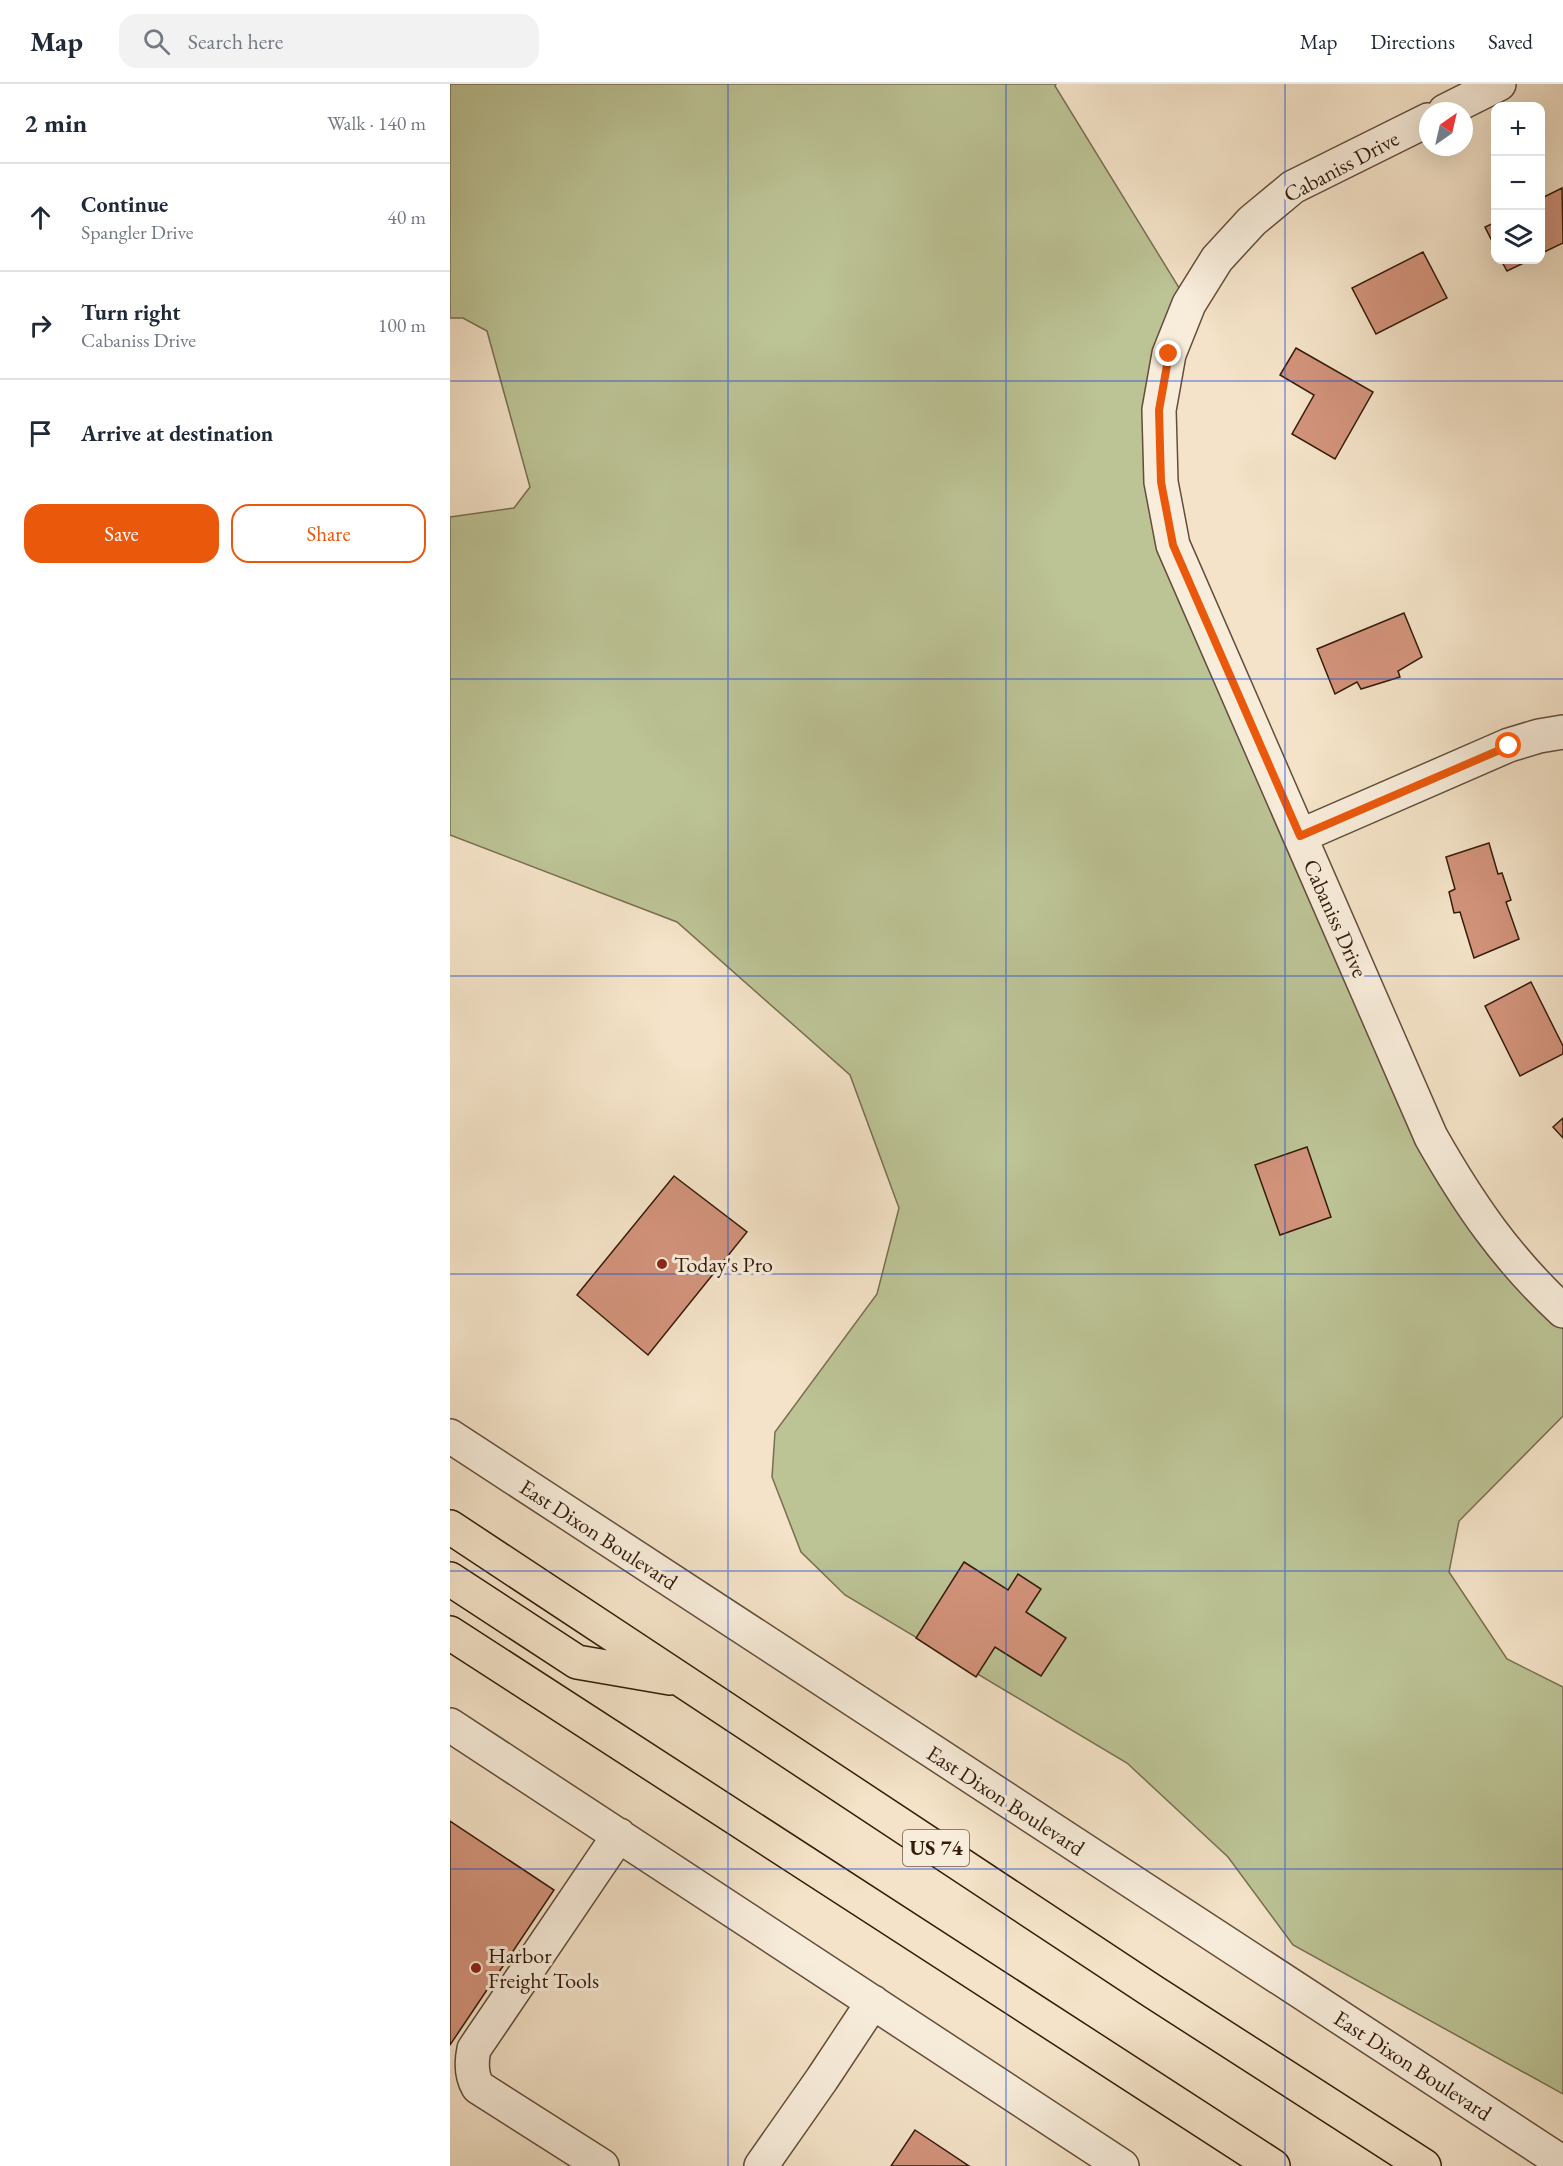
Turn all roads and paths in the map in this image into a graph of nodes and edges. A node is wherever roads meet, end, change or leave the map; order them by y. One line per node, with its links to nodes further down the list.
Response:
1 (1499, 84): 2 (street)
2 (1463, 102)
3 (1419, 124): 5 (street, Cabaniss Drive)
4 (1563, 732): 5 (street)
5 (1300, 836): 6 (street, Cabaniss Drive)
6 (1563, 1311)
7 (450, 1436): 16 (street, East Dixon Boulevard)
8 (450, 1527): 11 (highway, US 74)
9 (450, 1579): 11 (highway)
10 (450, 1633): 19 (highway)
11 (684, 1680): 20 (highway, US 74)
12 (450, 1725): 13 (street)
13 (619, 1836): 14 (street); 17 (street)
14 (873, 2002): 15 (street); 18 (street)
15 (1110, 2163)
16 (1563, 2163)
17 (602, 2166)
18 (761, 2166)
19 (1273, 2166)
20 (1424, 2166)

